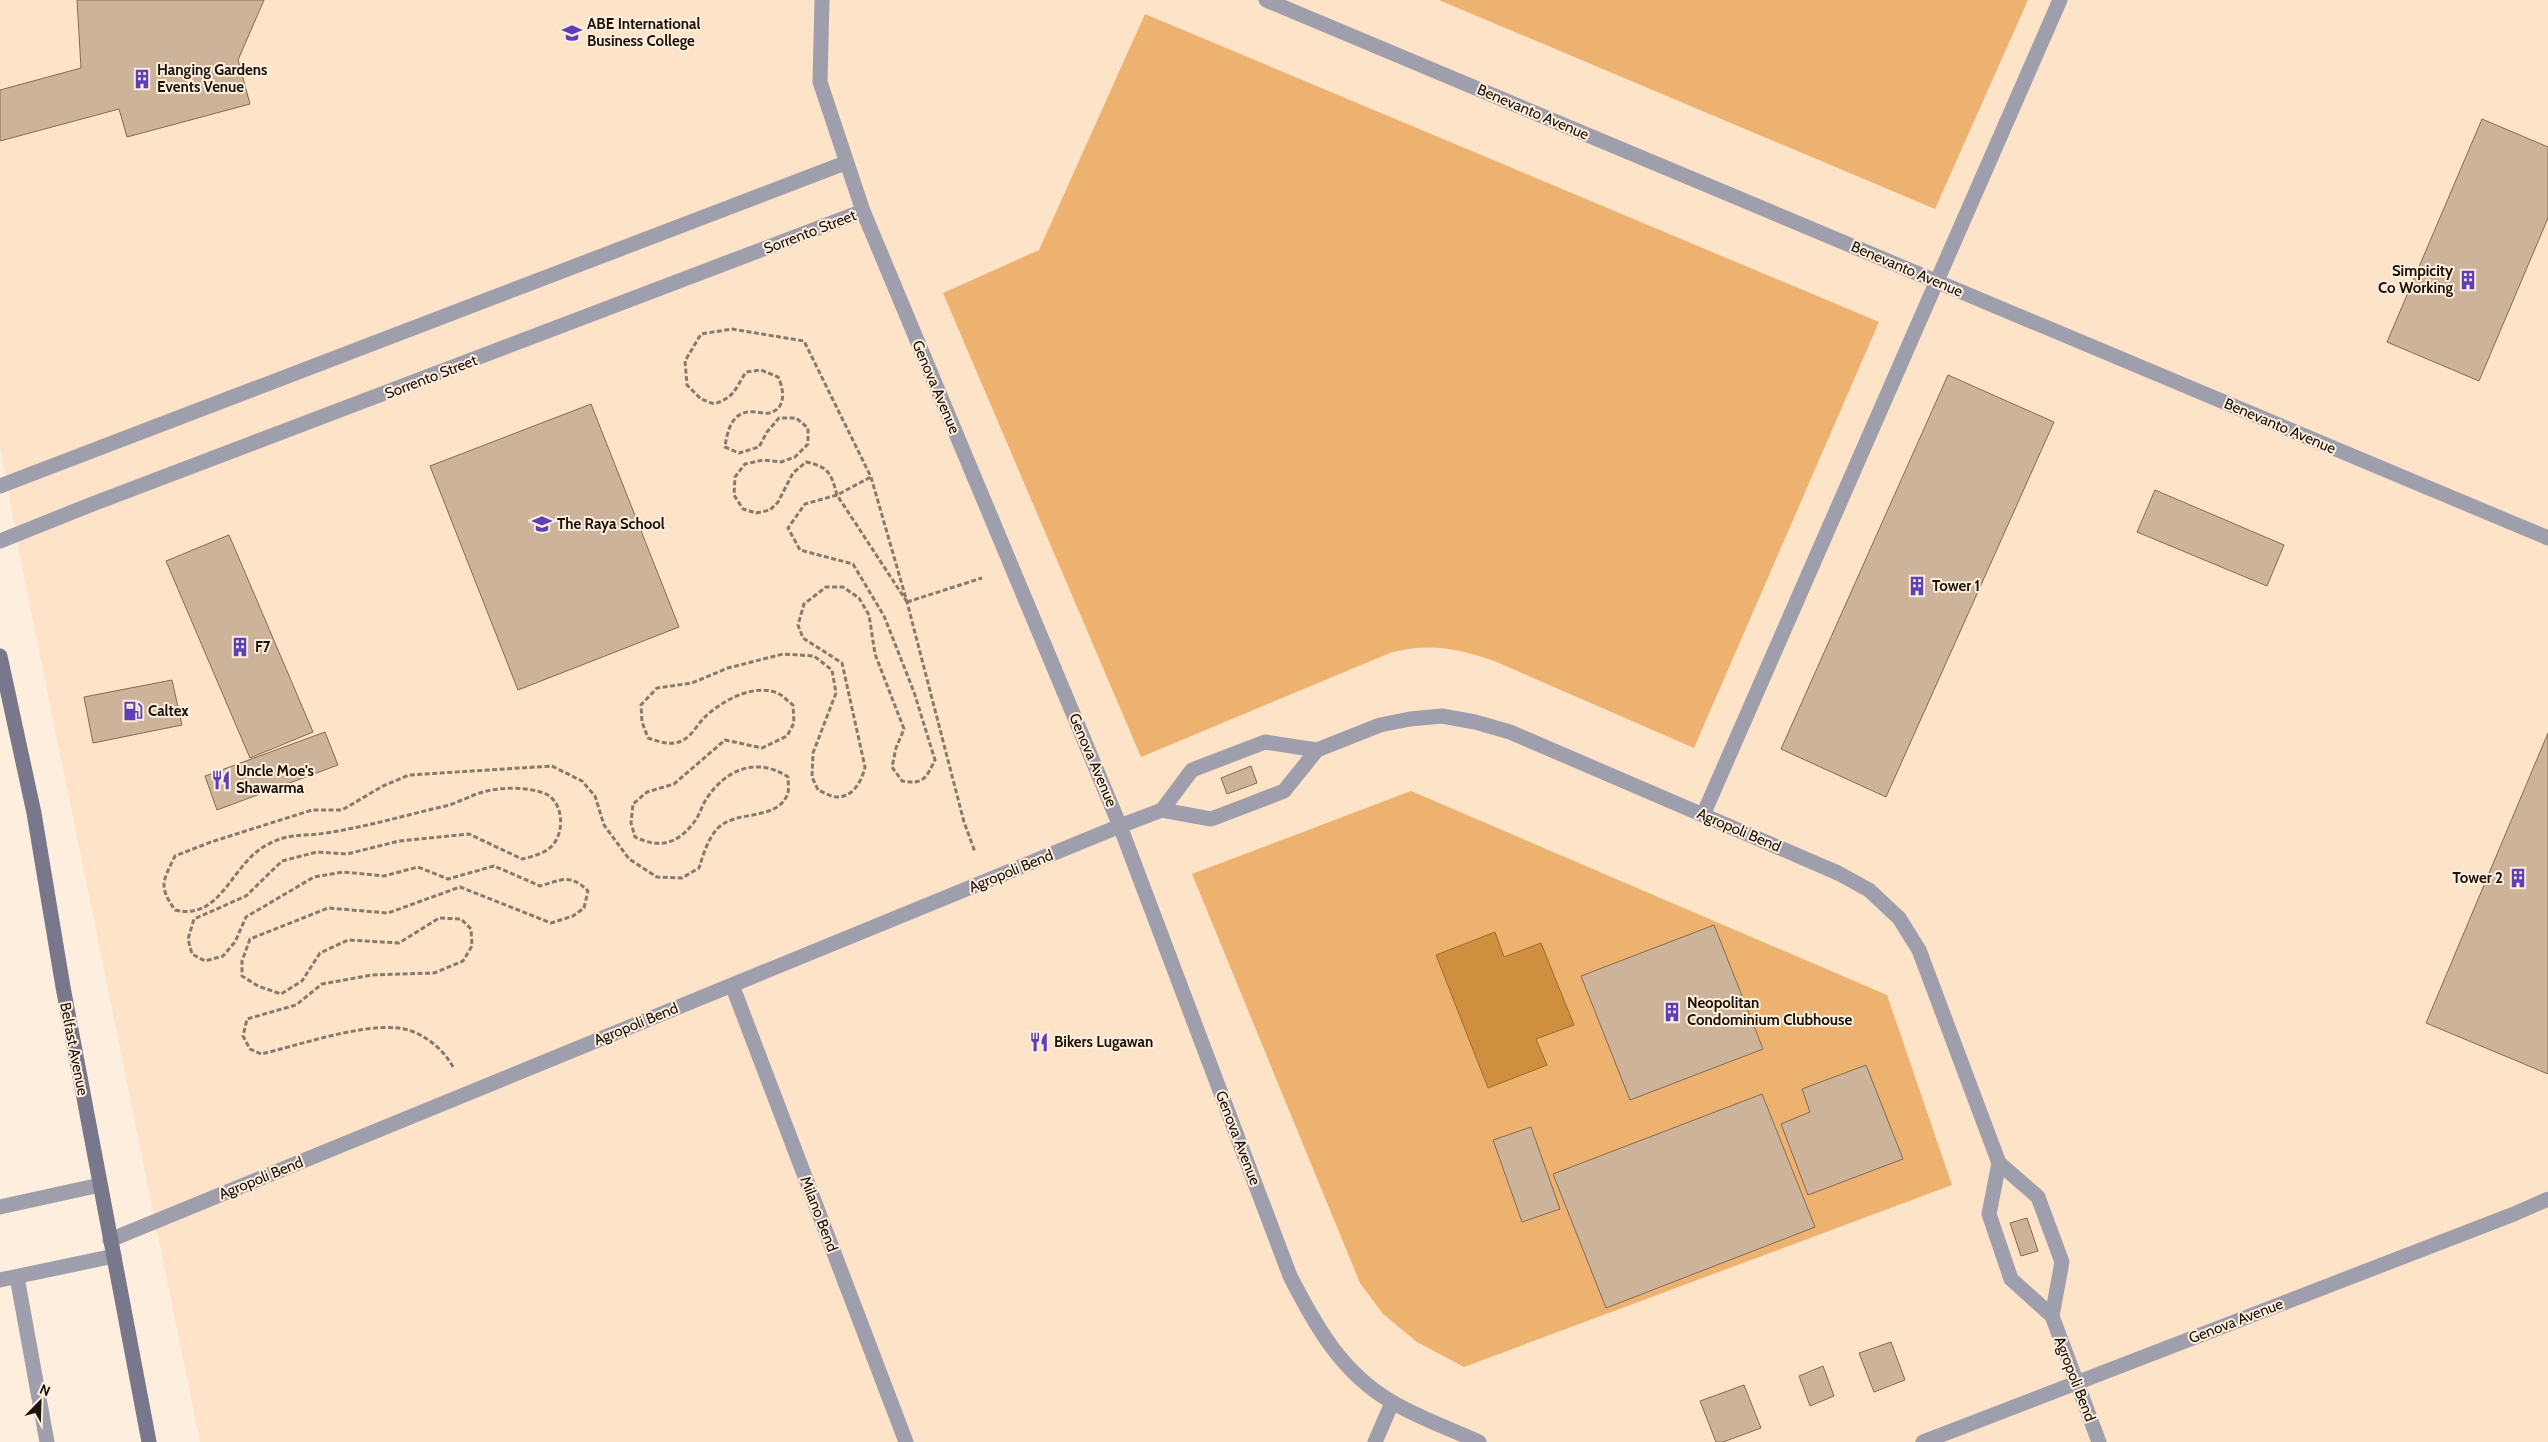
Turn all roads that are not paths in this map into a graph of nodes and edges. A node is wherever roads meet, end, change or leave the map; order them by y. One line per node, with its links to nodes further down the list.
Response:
1 (822, 0): 4 (street, Genova Avenue)
2 (1266, 0): 6 (street, Benevanto Avenue)
3 (2060, 0): 6 (street)
4 (845, 163): 5 (street, Genova Avenue); 7 (street)
5 (863, 212): 9 (street, Sorrento Street); 14 (street, Genova Avenue)
6 (1937, 281): 8 (street, Benevanto Avenue); 13 (street)
7 (0, 486)
8 (2548, 538)
9 (0, 541)
10 (0, 656): 17 (main road, Belfast Avenue)
11 (1317, 750): 12 (street, Agropoli Bend); 12 (street); 13 (street, Agropoli Bend)
12 (1162, 810): 14 (street, Agropoli Bend)
13 (1703, 815): 16 (street, Agropoli Bend)
14 (1120, 826): 15 (street, Agropoli Bend); 26 (street, Genova Avenue)
15 (732, 985): 20 (street, Agropoli Bend); 29 (street, Milano Bend)
16 (1999, 1163): 24 (street, Agropoli Bend); 24 (street, Agropoli Bend)
17 (100, 1185): 19 (street); 20 (main road, Belfast Avenue)
18 (2548, 1199): 25 (street, Genova Avenue)
19 (0, 1207)
20 (110, 1240): 21 (main road, Belfast Avenue)
21 (114, 1256): 22 (street); 28 (main road, Belfast Avenue)
22 (17, 1277): 23 (street); 27 (street)
23 (0, 1280)
24 (2052, 1316): 25 (street, Agropoli Bend)
25 (2076, 1383): 32 (street, Genova Avenue); 33 (street, Agropoli Bend)
26 (1392, 1403): 30 (street); 31 (street, Genova Avenue)
27 (47, 1442)
28 (149, 1442)
29 (906, 1442)
30 (1376, 1442)
31 (1479, 1442)
32 (1922, 1442)
33 (2100, 1442)

